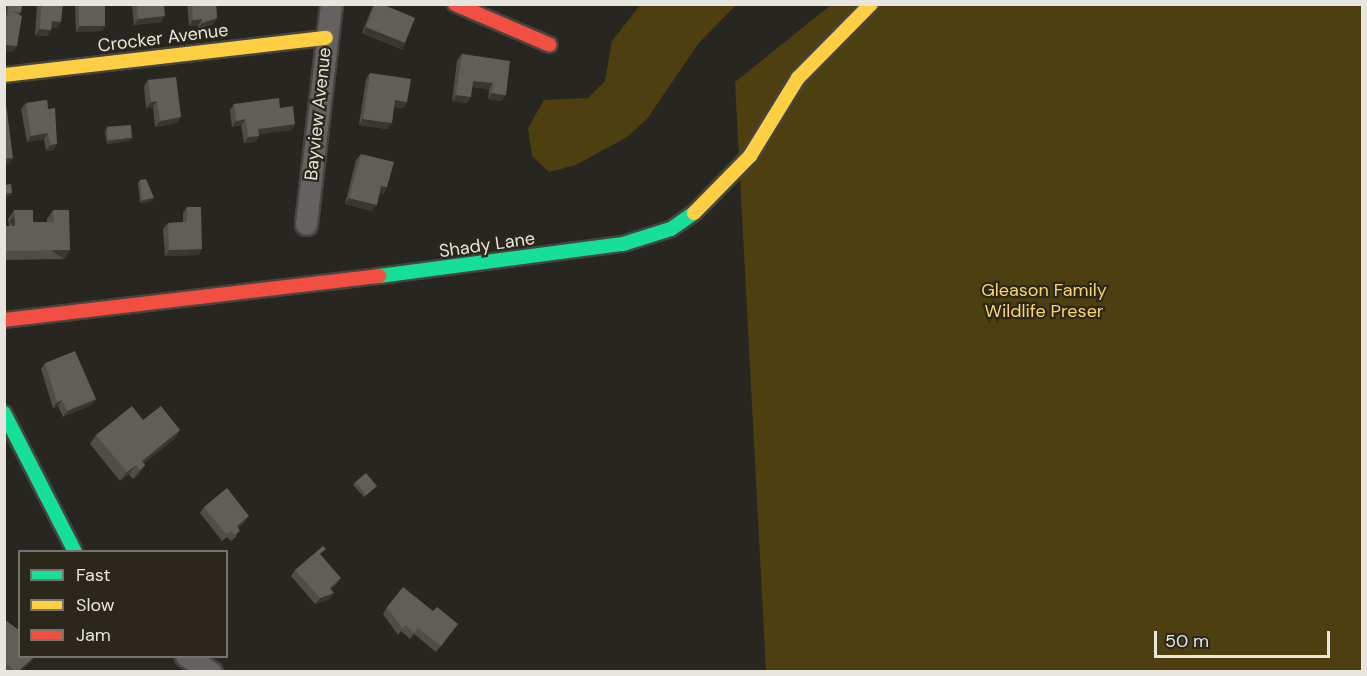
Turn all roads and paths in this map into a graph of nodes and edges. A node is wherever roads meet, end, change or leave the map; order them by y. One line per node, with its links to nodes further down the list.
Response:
1 (331, 4): 4 (street, Bayview Avenue)
2 (455, 4): 5 (street)
3 (871, 4): 8 (street, Shady Lane)
4 (326, 38): 6 (street, Crocker Avenue); 7 (street, Bayview Avenue)
5 (550, 45)
6 (4, 75)
7 (306, 224)
8 (4, 320)
9 (4, 413): 10 (street)
10 (74, 550)
11 (188, 658): 12 (street)
12 (211, 672)

